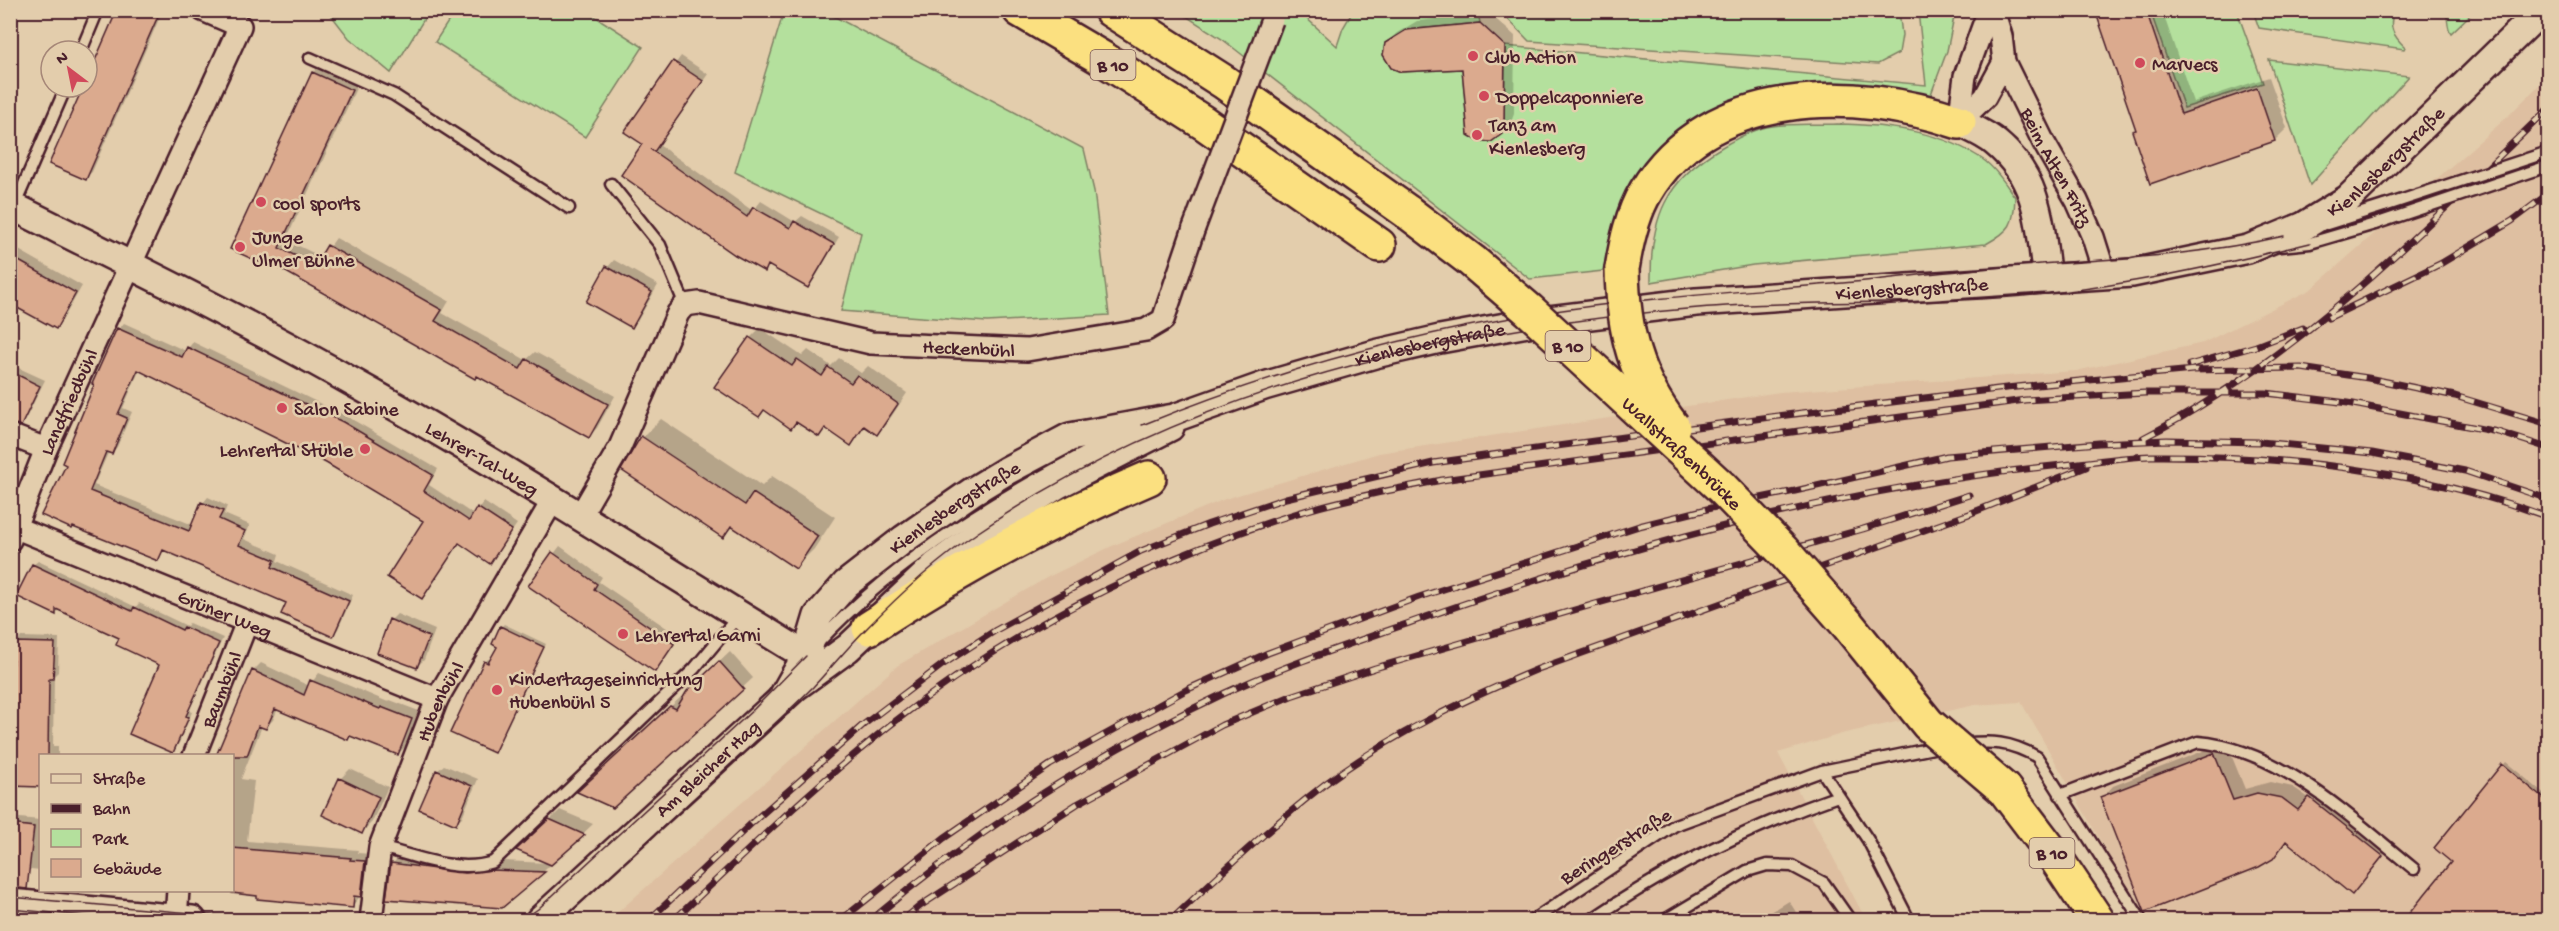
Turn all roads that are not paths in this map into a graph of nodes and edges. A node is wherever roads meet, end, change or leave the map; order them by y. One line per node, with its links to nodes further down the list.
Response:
1 (98, 10): 8 (lane)
2 (203, 10): 21 (street)
3 (1020, 10): 19 (highway, B 10)
4 (1111, 10): 29 (highway, Wallstraßenbrücke / B 10, bridge)
5 (1991, 10): 10 (street, Beim Alten Fritz); 12 (street, Beim Alten Fritz)
6 (2542, 10): 18 (street, Kienlesbergstraße)
7 (1273, 15): 24 (street, Heckenbühl, bridge)
8 (86, 39)
9 (310, 58): 17 (lane)
10 (2004, 62): 12 (street); 22 (street, Beim Alten Fritz)
11 (61, 99): 16 (lane, Lehrer-Tal-Weg)
12 (1959, 122): 23 (street); 29 (highway, bridge)
13 (2548, 152): 18 (lane, bridge)
14 (2548, 166): 20 (lane, bridge)
15 (611, 184): 24 (lane)
16 (12, 206): 21 (street, Lehrer-Tal-Weg)
17 (568, 208)
18 (2284, 236): 20 (street, Kienlesbergstraße)
19 (1379, 245)
20 (2248, 249): 22 (street, Kienlesbergstraße)
21 (131, 266): 27 (street, Landfriedbühl); 30 (street, Lehrer-Tal-Weg)
22 (2105, 275): 23 (street, Kienlesbergstraße)
23 (2047, 279): 25 (street, Kienlesbergstraße)
24 (685, 305): 31 (street)
25 (1202, 408): 35 (street, Kienlesbergstraße); 36 (street, Kienlesbergstraße)
26 (10, 435): 27 (street)
27 (46, 449): 32 (street, Landfriedbühl)
28 (1149, 478): 35 (highway)
29 (1721, 487): 56 (highway, Wallstraßenbrücke / B 10, bridge)
30 (553, 500): 31 (street, Lehrer-Tal-Weg); 37 (street, Hubenbühl)
31 (580, 516): 33 (street, Lehrer-Tal-Weg)
32 (12, 534): 34 (street, Grüner Weg)
33 (740, 614): 36 (street, Lehrer-Tal-Weg); 43 (lane)
34 (247, 622): 37 (street, Grüner Weg); 39 (street, Baumbühl)
35 (868, 628): 36 (street)
36 (814, 661): 38 (street, Kienlesbergstraße)
37 (437, 699): 43 (street, Hubenbühl)
38 (781, 700): 48 (street, Am Bleicher Hag)
39 (195, 754)
40 (1822, 771): 41 (lane, Beringerstraße); 42 (lane); 51 (lane, Beringerstraße)
41 (2060, 795): 44 (lane); 57 (lane, Beringerstraße)
42 (1838, 796): 52 (lane); 55 (lane)
43 (380, 847): 50 (street, Hubenbühl)
44 (2414, 869)
45 (178, 892): 49 (street)
46 (10, 903): 47 (street)
47 (106, 916): 49 (street)
48 (545, 918)
49 (184, 920)
50 (371, 921)
51 (1533, 921)
52 (1591, 921)
53 (1665, 921): 54 (lane)
54 (1850, 921)
55 (1909, 921)
56 (2097, 921)
57 (2141, 921)

